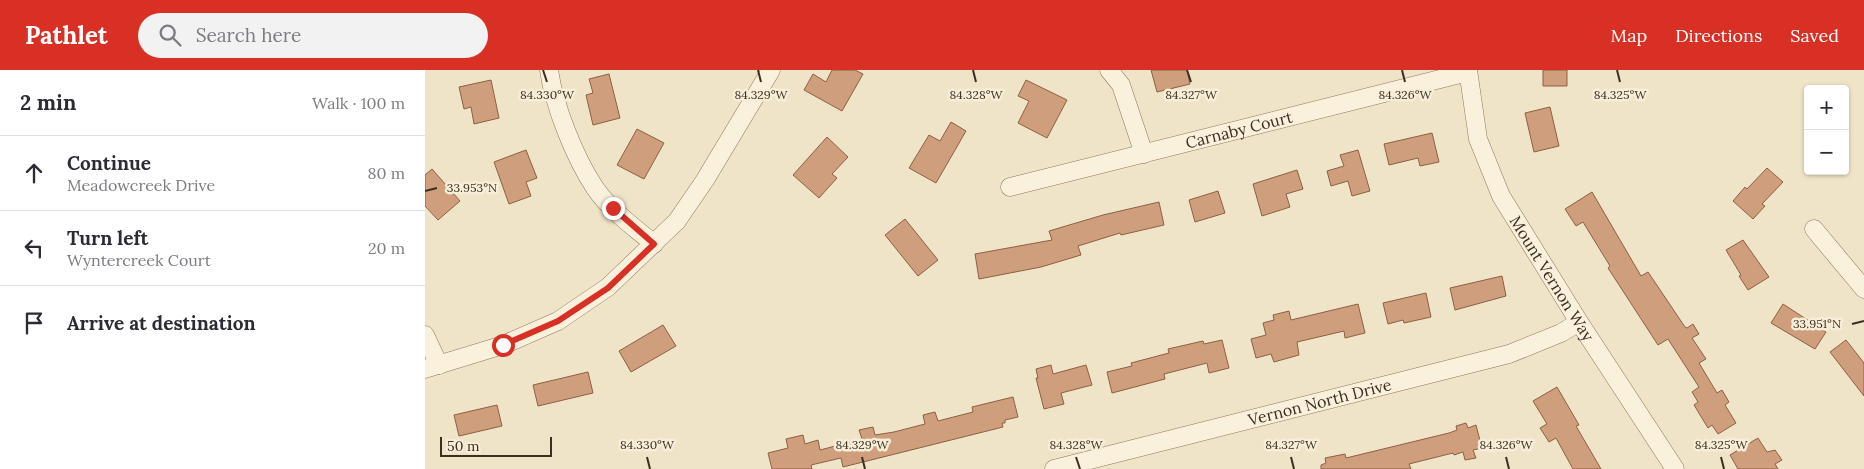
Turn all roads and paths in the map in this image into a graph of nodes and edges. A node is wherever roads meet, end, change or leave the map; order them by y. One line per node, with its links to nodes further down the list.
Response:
1 (549, 70): 8 (street)
2 (771, 70): 8 (street)
3 (1109, 70): 5 (street)
4 (1468, 71): 5 (street, Carnaby Court); 10 (street, Mount Vernon Way)
5 (1144, 154): 6 (street, Carnaby Court)
6 (1011, 187)
7 (1814, 229): 9 (street)
8 (654, 244): 12 (street)
9 (1864, 289)
10 (1579, 322): 13 (street, Vernon North Drive); 14 (street, Mount Vernon Way)
11 (425, 335): 12 (street)
12 (432, 367)
13 (1054, 469)
14 (1675, 469)

